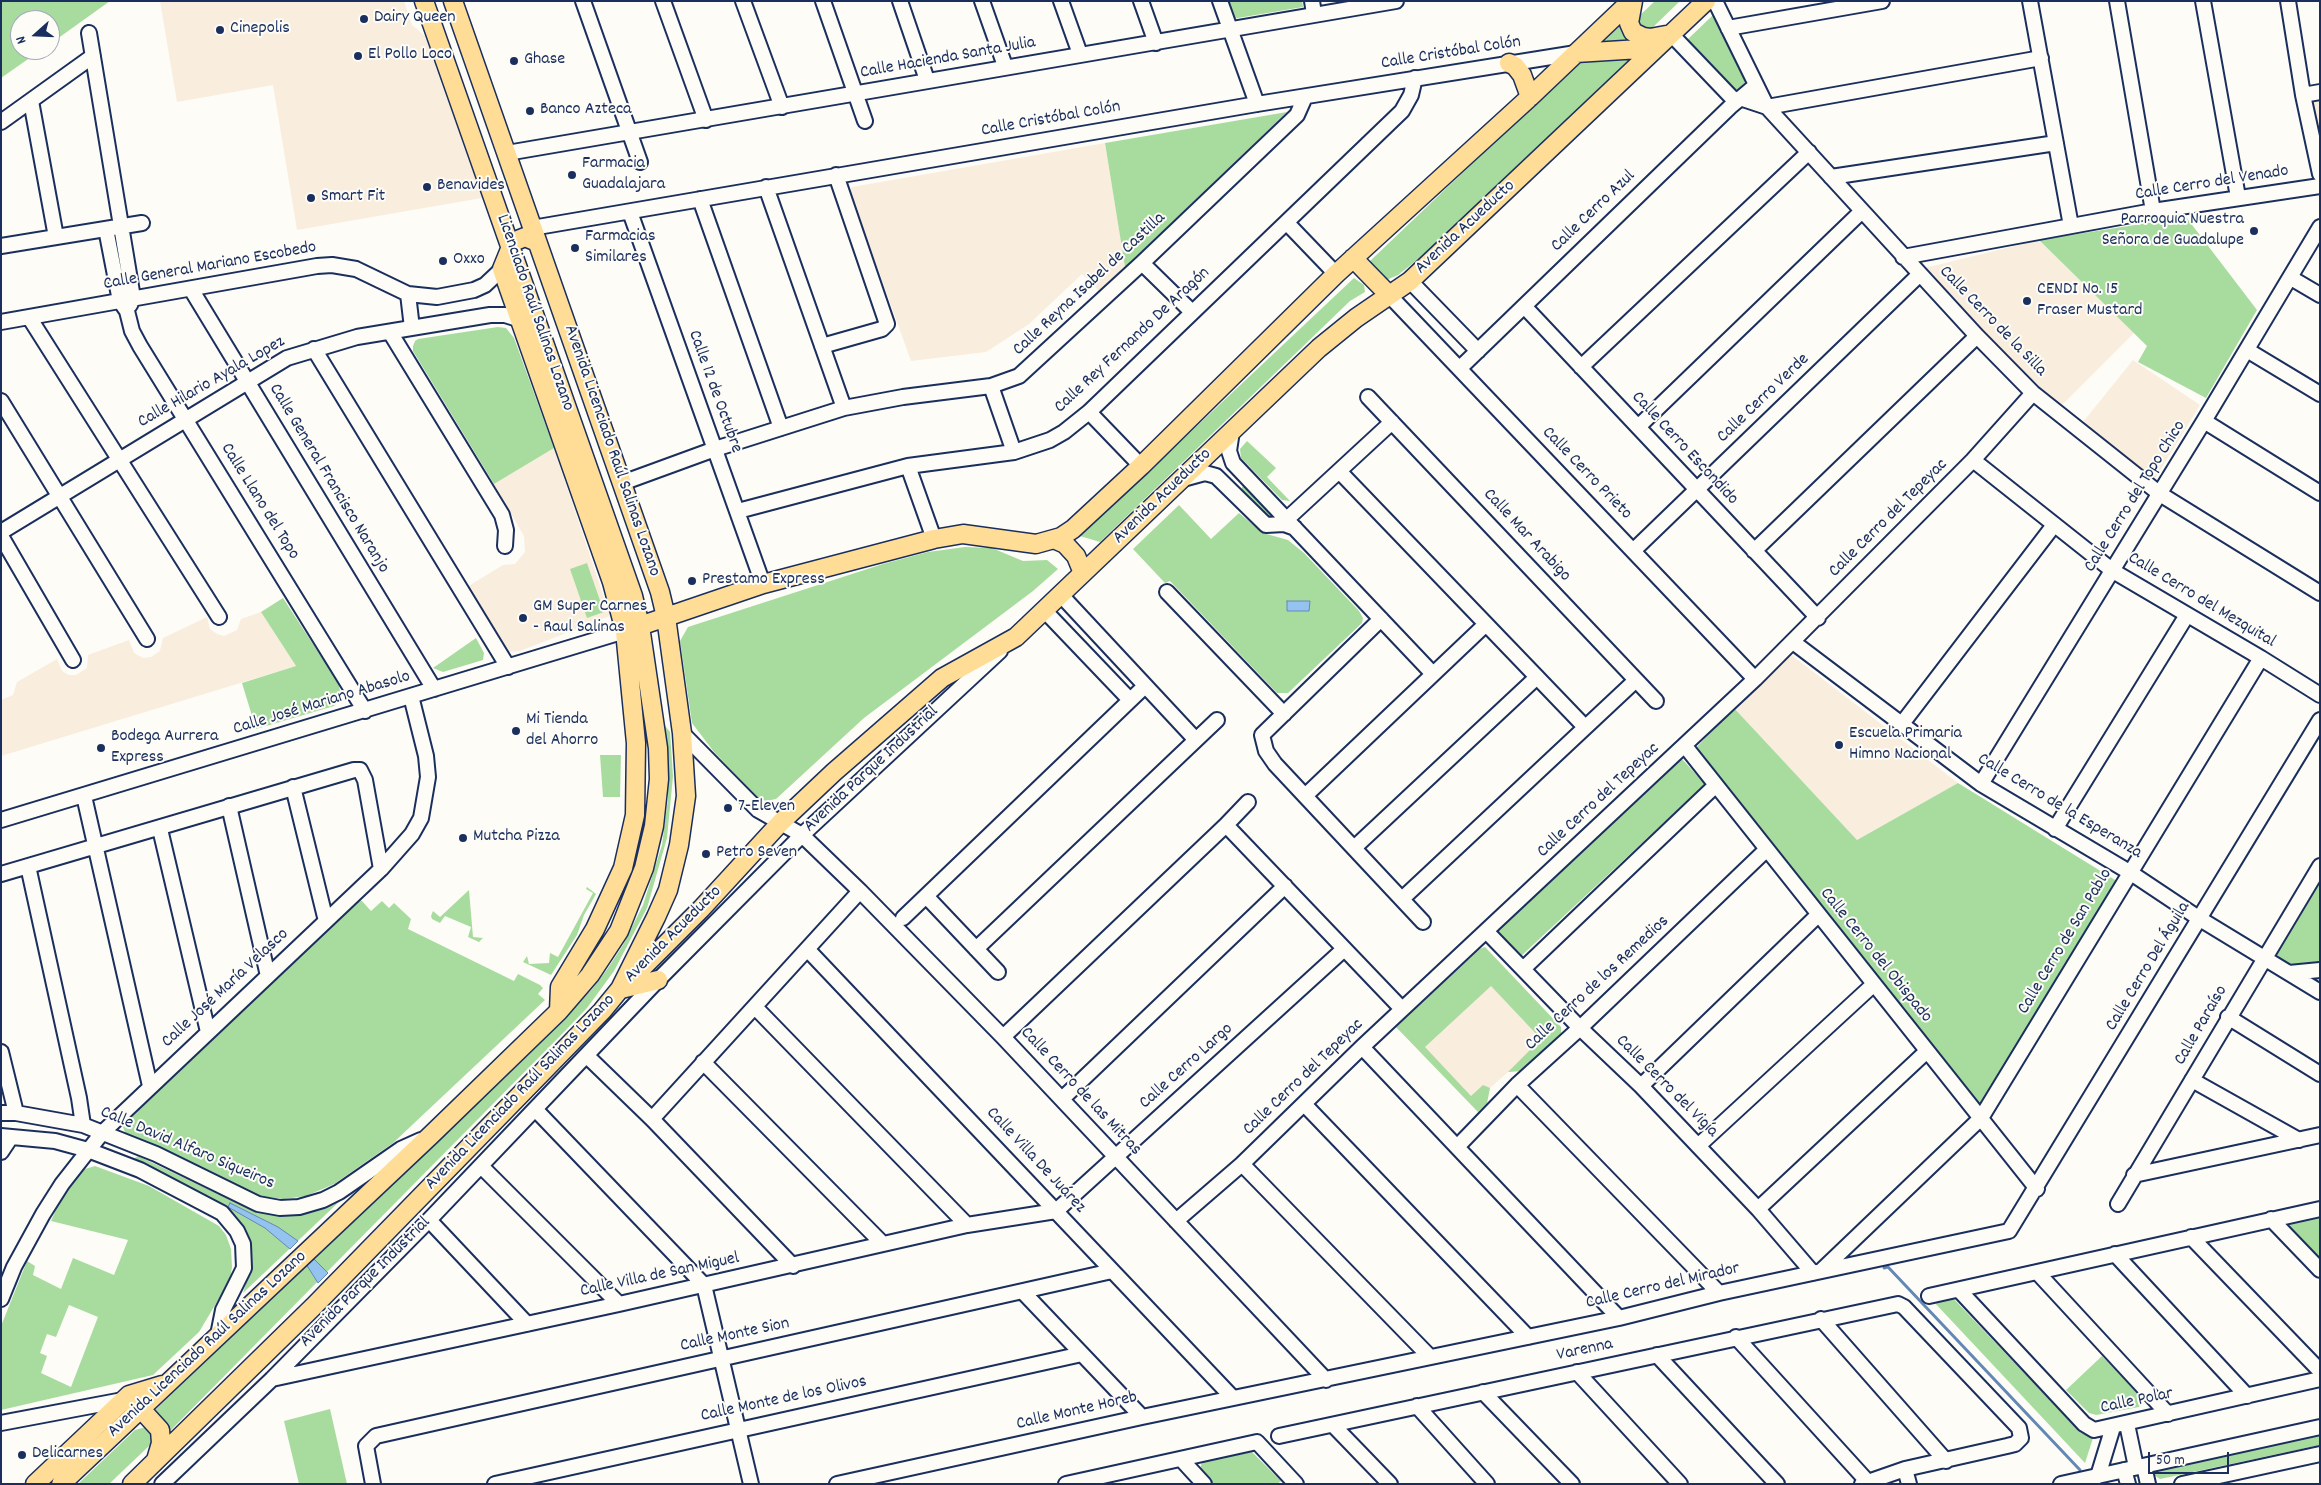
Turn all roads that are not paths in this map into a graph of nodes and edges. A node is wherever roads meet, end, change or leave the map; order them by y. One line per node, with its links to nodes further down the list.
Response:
1 (424, 1): 50 (main road, Licenciado Raúl Salinas Lozano)
2 (452, 1): 54 (main road, Avenida Licenciado Raúl Salinas Lozano)
3 (583, 1): 51 (street)
4 (663, 1): 47 (street)
5 (743, 1): 45 (street)
6 (823, 1): 38 (street)
7 (900, 1): 35 (street)
8 (982, 1): 33 (street)
9 (1061, 1): 29 (street)
10 (1141, 1): 26 (street)
11 (1220, 1): 23 (street)
12 (1632, 1): 25 (main road); 28 (main road)
13 (1706, 1): 25 (main road, Avenida Acueducto)
14 (1714, 1): 22 (street, Calle Cerro de la Silla)
15 (1882, 1): 22 (street)
16 (2030, 1): 31 (street)
17 (2117, 1): 65 (street)
18 (2203, 1): 61 (street)
19 (2288, 1): 39 (street)
20 (1393, 2): 21 (street, Calle Hacienda Santa Julia)
21 (1313, 8): 23 (street, Calle Hacienda Santa Julia)
22 (1728, 28): 36 (street, Calle Cerro de la Silla)
23 (1231, 30): 26 (street, Calle Hacienda Santa Julia); 44 (street)
24 (88, 33): 30 (street)
25 (1671, 34): 27 (main road, Avenida Acueducto); 42 (street)
26 (1156, 43): 29 (street, Calle Hacienda Santa Julia)
27 (1656, 48): 28 (main road); 83 (main road, Avenida Acueducto)
28 (1576, 53): 32 (street, Calle Cristóbal Colón); 41 (main road)
29 (1080, 54): 33 (street, Calle Hacienda Santa Julia)
30 (93, 56): 43 (street); 68 (street)
31 (2041, 58): 46 (street); 52 (street)
32 (1509, 63): 34 (street, Calle Cristóbal Colón); 41 (main road)
33 (1005, 66): 35 (street, Calle Hacienda Santa Julia)
34 (1415, 78): 40 (street, Calle Cristóbal Colón); 67 (street, Calle Rey Fernando De Aragón)
35 (927, 80): 38 (street, Calle Hacienda Santa Julia)
36 (1756, 85): 42 (street, Calle Cerro Azul); 46 (street, Calle Cerro de la Silla)
37 (2320, 92): 39 (street)
38 (856, 95): 45 (street, Calle Hacienda Santa Julia); 48 (street)
39 (2303, 95): 56 (street)
40 (1305, 97): 44 (street, Calle Cristóbal Colón); 78 (street, Calle Reyna Isabel de Castilla)
41 (1530, 97): 77 (main road)
42 (1738, 100): 46 (street); 89 (street, Calle Cerro Azul)
43 (31, 101): 49 (street); 73 (street)
44 (1257, 104): 57 (street, Calle Cristóbal Colón)
45 (782, 107): 47 (street, Calle Hacienda Santa Julia)
46 (1767, 107): 53 (street, Calle Cerro de la Silla)
47 (706, 120): 51 (street, Calle Hacienda Santa Julia)
48 (865, 121)
49 (1, 122)
50 (472, 133): 72 (main road); 75 (main road, Licenciado Raúl Salinas Lozano)
51 (630, 133): 54 (street, Calle Hacienda Santa Julia); 55 (street)
52 (2056, 143): 58 (street); 69 (street)
53 (1808, 152): 58 (street, Calle Cerro de la Silla); 101 (street)
54 (507, 153): 72 (main road, Avenida Licenciado Raúl Salinas Lozano)
55 (640, 162)
56 (2320, 174)
57 (836, 175): 60 (street, Calle Cristóbal Colón); 97 (street)
58 (1831, 177): 63 (street, Calle Cerro de la Silla)
59 (2320, 186): 61 (street, Calle Cerro del Venado)
60 (766, 188): 62 (street, Calle Cristóbal Colón); 97 (street)
61 (2238, 197): 65 (street, Calle Cerro del Venado)
62 (700, 199): 64 (street, Calle Cristóbal Colón); 115 (street)
63 (1862, 211): 76 (street, Calle Cerro de la Silla); 114 (street)
64 (630, 212): 72 (street, Calle Cristóbal Colón); 117 (street, Calle 12 de Octubre)
65 (2153, 212): 69 (street, Calle Cerro del Venado)
66 (142, 223): 68 (street)
67 (1287, 223): 80 (street); 90 (street, Calle Rey Fernando De Aragón)
68 (122, 226): 71 (street); 88 (street)
69 (2071, 226): 76 (street, Calle Cerro del Venado)
70 (2320, 227): 82 (street, Calle Cerro del Topo Chico)
71 (106, 229): 73 (street); 88 (street)
72 (535, 235): 75 (main road); 126 (main road, Avenida Licenciado Raúl Salinas Lozano)
73 (56, 237): 74 (street)
74 (1, 246)
75 (511, 246): 79 (main road); 157 (main road, Licenciado Raúl Salinas Lozano)
76 (1903, 256): 81 (street, Calle Cerro de la Silla)
77 (1354, 258): 80 (main road); 86 (main road)
78 (1142, 263): 90 (street); 104 (street, Calle Reyna Isabel de Castilla)
79 (502, 268): 85 (street, Calle General Mariano Escobedo); 92 (main road)
80 (1336, 274): 122 (main road)
81 (1920, 274): 96 (street, Calle Cerro de la Silla); 128 (street, Calle Cerro Verde)
82 (2291, 278): 87 (street); 99 (street, Calle Cerro del Topo Chico)
83 (1410, 280): 86 (main road, Avenida Acueducto); 100 (street)
84 (190, 289): 85 (street, Calle General Mariano Escobedo); 88 (street, Calle General Mariano Escobedo); 103 (street, Calle General Francisco Naranjo)
85 (408, 294): 94 (street)
86 (1389, 295): 102 (street, Calle Cerro Prieto); 116 (main road, Avenida Acueducto)
87 (2320, 295)
88 (127, 303): 91 (street, Calle General Mariano Escobedo); 111 (street, Calle Llano del Topo)
89 (1524, 306): 100 (street, Calle Cerro Azul); 101 (street, Calle Cerro Escondido)
90 (1192, 312): 110 (street, Calle Rey Fernando De Aragón)
91 (29, 317): 93 (street, Calle General Mariano Escobedo); 119 (street)
92 (521, 320): 94 (street, Calle Hilario Ayala Lopez); 157 (main road)
93 (1, 322)
94 (412, 328): 95 (street, Calle Hilario Ayala Lopez)
95 (390, 332): 98 (street, Calle Hilario Ayala Lopez); 140 (street)
96 (1977, 336): 105 (street, Calle Cerro de la Silla); 142 (street)
97 (822, 346): 109 (street)
98 (314, 349): 103 (street, Calle Hilario Ayala Lopez); 164 (street)
99 (2247, 350): 106 (street); 113 (street, Calle Cerro del Topo Chico)
100 (1478, 351): 102 (street, Calle Cerro Azul)
101 (1581, 367): 114 (street, Calle Cerro Escondido)
102 (1460, 368): 141 (street, Calle Cerro Prieto)
103 (247, 381): 111 (street, Calle Hilario Ayala Lopez); 170 (street, Calle General Francisco Naranjo)
104 (991, 386): 109 (street, Calle Reyna Isabel de Castilla); 118 (street)
105 (2033, 393): 120 (street, Calle Cerro del Tepeyac); 130 (street, Calle Cerro de la Silla)
106 (2320, 394)
107 (1368, 396): 112 (street, Calle Mar Arabigo)
108 (1, 401): 131 (street)
109 (844, 408): 115 (street, Calle Reyna Isabel de Castilla)
110 (1089, 412): 118 (street, Calle Rey Fernando De Aragón); 122 (street)
111 (185, 418): 119 (street, Calle Hilario Ayala Lopez); 175 (street, Calle Llano del Topo)
112 (1392, 422): 123 (street); 168 (street, Calle Mar Arabigo)
113 (2204, 422): 129 (street); 130 (street, Calle Cerro del Topo Chico)
114 (1638, 427): 128 (street, Calle Cerro Escondido)
115 (781, 428): 117 (street, Calle Reyna Isabel de Castilla)
116 (1232, 431): 124 (street); 125 (main road, Avenida Acueducto)
117 (715, 449): 126 (street, Calle Reyna Isabel de Castilla); 132 (street, Calle 12 de Octubre)
118 (1014, 452): 121 (street, Calle Rey Fernando De Aragón)
119 (120, 460): 131 (street, Calle Hilario Ayala Lopez); 152 (street)
120 (1973, 460): 134 (street, Calle Cerro del Mezquital); 154 (street, Calle Cerro del Tepeyac)
121 (908, 466): 132 (street, Calle Rey Fernando De Aragón); 138 (street)
122 (1141, 466): 135 (main road)
123 (1339, 471): 133 (street); 156 (street)
124 (1244, 474): 127 (street); 133 (street)
125 (1182, 479): 127 (street); 143 (main road, Avenida Acueducto)
126 (622, 483): 153 (main road, Avenida Licenciado Raúl Salinas Lozano)
127 (1229, 488): 133 (street)
128 (1697, 489): 141 (street, Calle Cerro Verde); 142 (street, Calle Cerro Escondido)
129 (2320, 493)
130 (2160, 494): 144 (street, Calle Cerro del Topo Chico); 148 (street, Calle Cerro de la Silla)
131 (60, 496): 136 (street, Calle Hilario Ayala Lopez); 159 (street)
132 (738, 511): 146 (street, Calle 12 de Octubre)
133 (1291, 523): 155 (street)
134 (2054, 525): 144 (street, Calle Cerro del Mezquital); 179 (street)
135 (1073, 529): 139 (main road); 143 (main road)
136 (1, 532)
137 (1, 536): 162 (street)
138 (934, 539): 139 (main road); 146 (main road)
139 (1056, 540): 145 (main road)
140 (505, 546)
141 (1634, 551): 167 (street, Calle Cerro Prieto)
142 (1754, 551): 154 (street, Calle Cerro Escondido)
143 (1101, 556): 145 (main road, Avenida Acueducto)
144 (2113, 571): 151 (street, Calle Cerro del Mezquital); 184 (street, Calle Cerro del Topo Chico)
145 (1083, 572): 149 (main road, Avenida Acueducto)
146 (763, 584): 153 (main road)
147 (1167, 592): 176 (street)
148 (2320, 593)
149 (1060, 594): 150 (main road, Avenida Acueducto); 169 (street)
150 (1044, 610): 158 (main road, Avenida Acueducto); 173 (street)
151 (2187, 615): 161 (street, Calle Cerro del Mezquital); 195 (street)
152 (219, 616)
153 (666, 617): 157 (main road); 181 (main road, Avenida Licenciado Raúl Salinas Lozano)
154 (1818, 618): 160 (street, Calle Cerro del Tepeyac)
155 (1382, 619): 165 (street); 176 (street)
156 (1486, 624): 165 (street); 166 (street)
157 (633, 628): 163 (main road); 164 (street, Calle José Mariano Abasolo); 230 (main road)
158 (1016, 636): 192 (main road, Avenida Acueducto); 196 (street, Avenida Parque Industrial)
159 (147, 639)
160 (1793, 642): 167 (street, Calle Cerro del Tepeyac); 179 (street, Calle Cerro de la Esperanza)
161 (2261, 658): 171 (street, Calle Cerro del Mezquital); 203 (street, Calle Cerro de San Pablo)
162 (73, 660)
163 (646, 664): 181 (main road); 230 (main road, Avenida Licenciado Raúl Salinas Lozano)
164 (508, 667): 170 (street, Calle José Mariano Abasolo)
165 (1433, 674): 188 (street)
166 (1537, 677): 180 (street); 198 (street)
167 (1755, 679): 183 (street, Calle Cerro del Tepeyac)
168 (1636, 680): 174 (street, Calle Mar Arabigo); 180 (street)
169 (1145, 686): 173 (street); 182 (street)
170 (434, 689): 172 (street, Calle José Mariano Abasolo)
171 (2320, 695)
172 (411, 696): 175 (street, Calle José Mariano Abasolo); 202 (street, Calle José María Velasco)
173 (1130, 700): 207 (street)
174 (1656, 702)
175 (365, 711): 187 (street, Calle José Mariano Abasolo)
176 (1284, 714): 188 (street)
177 (1217, 720): 182 (street)
178 (2320, 720): 211 (street, Calle Cerro Del Águila)
179 (1901, 725): 184 (street, Calle Cerro de la Esperanza)
180 (1585, 727): 208 (street)
181 (682, 733): 192 (street, Calle Cerro de las Mitras); 226 (main road, Avenida Licenciado Raúl Salinas Lozano)
182 (1196, 740): 215 (street)
183 (1685, 746): 185 (street, Calle Cerro del Obispado); 214 (street, Calle Cerro del Tepeyac)
184 (1981, 784): 195 (street, Calle Cerro de la Esperanza)
185 (1716, 785): 199 (street, Calle Cerro del Obispado); 219 (street)
186 (293, 787): 190 (street); 202 (street); 212 (street)
187 (84, 796): 191 (street, Calle José Mariano Abasolo); 197 (street)
188 (1305, 796): 198 (street)
189 (1248, 802): 193 (street)
190 (229, 806): 194 (street); 223 (street)
191 (1, 820)
192 (781, 822): 196 (street, Calle Cerro de las Mitras); 226 (main road, Avenida Acueducto)
193 (1226, 825): 205 (street); 234 (street)
194 (160, 829): 197 (street); 233 (street)
195 (2056, 829): 203 (street, Calle Cerro de la Esperanza)
196 (802, 835): 206 (street, Calle Cerro de las Mitras); 224 (street, Avenida Parque Industrial)
197 (95, 846): 200 (street); 243 (street)
198 (1354, 848): 208 (street)
199 (1766, 850): 209 (street, Calle Cerro del Obispado); 232 (street, Calle Cerro de los Remedios)
200 (28, 866): 204 (street); 252 (street)
201 (2320, 866): 218 (street, Calle Paraíso)
202 (381, 869): 212 (street, Calle José María Velasco)
203 (2131, 873): 211 (street, Calle Cerro de la Esperanza); 250 (street, Calle Cerro de San Pablo)
204 (1, 874)
205 (1285, 886): 217 (street); 245 (street)
206 (860, 892): 216 (street); 234 (street, Calle Cerro de las Mitras)
207 (926, 896): 210 (street); 215 (street)
208 (1402, 899): 213 (street)
209 (1818, 915): 225 (street, Calle Cerro del Obispado); 244 (street)
210 (903, 918)
211 (2200, 919): 218 (street, Calle Cerro de la Esperanza); 266 (street, Calle Cerro Del Águila)
212 (326, 921): 223 (street, Calle José María Velasco)
213 (1423, 922)
214 (1487, 932): 219 (street, Calle Cerro del Vigía); 229 (street, Calle Cerro del Tepeyac)
215 (976, 949): 221 (street)
216 (808, 950): 228 (street); 270 (street, Calle Villa De Juárez)
217 (1343, 950): 229 (street); 262 (street, Calle Cerro Largo)
218 (2264, 958): 222 (street, Calle Cerro de la Esperanza); 231 (street, Calle Paraíso)
219 (1523, 969): 232 (street, Calle Cerro del Vigía)
220 (2320, 970): 222 (street)
221 (998, 972)
222 (2289, 973): 227 (street, Calle Cerro de la Esperanza)
223 (268, 976): 233 (street, Calle José María Velasco)
224 (658, 980): 226 (main road); 238 (street, Avenida Parque Industrial)
225 (1874, 984): 236 (street, Calle Cerro del Obispado); 258 (street)
226 (620, 989): 323 (main road, Avenida Licenciado Raúl Salinas Lozano)
227 (2320, 992)
228 (756, 1007): 239 (street); 274 (street)
229 (1402, 1009): 235 (street, Calle Cerro del Tepeyac)
230 (558, 1011): 254 (main road, Avenida Licenciado Raúl Salinas Lozano)
231 (2228, 1018): 240 (street); 241 (street, Calle Paraíso)
232 (1580, 1028): 242 (street, Calle Cerro de los Remedios); 244 (street, Calle Cerro del Vigía)
233 (208, 1032): 243 (street, Calle José María Velasco)
234 (1003, 1037): 245 (street, Calle Cerro de las Mitras)
235 (1362, 1047): 246 (street, Calle Cerro del Tepeyac); 259 (street)
236 (1927, 1051): 250 (street, Calle Cerro del Obispado); 269 (street)
237 (1, 1052): 249 (street)
238 (587, 1056): 247 (street, Avenida Parque Industrial); 251 (street)
239 (703, 1062): 251 (street); 277 (street)
240 (2320, 1074)
241 (2192, 1080): 257 (street); 265 (street, Calle Paraíso)
242 (1516, 1085): 259 (street, Calle Cerro de los Remedios); 287 (street)
243 (150, 1086): 253 (street, Calle José María Velasco)
244 (1641, 1086): 258 (street, Calle Cerro del Vigía)
245 (1062, 1099): 262 (street, Calle Cerro de las Mitras)
246 (1305, 1105): 263 (street, Calle Cerro del Tepeyac); 295 (street)
247 (536, 1109): 264 (street, Avenida Parque Industrial); 284 (street)
248 (1, 1113): 249 (street, Calle David Alfaro Siqueiros)
249 (16, 1113): 252 (street, Calle David Alfaro Siqueiros)
250 (1981, 1118): 266 (street, Calle Cerro del Obispado); 282 (street, Calle Cerro de San Pablo)
251 (652, 1119): 279 (street)
252 (83, 1125): 253 (street, Calle David Alfaro Siqueiros)
253 (102, 1133): 254 (street, Calle David Alfaro Siqueiros); 260 (street, Calle José María Velasco)
254 (431, 1135): 294 (main road, Avenida Licenciado Raúl Salinas Lozano)
255 (2320, 1135): 257 (street)
256 (6, 1137): 260 (street); 261 (street)
257 (2299, 1140): 265 (street)
258 (1698, 1146): 269 (street, Calle Cerro del Vigía)
259 (1457, 1147): 291 (street)
260 (88, 1150): 289 (street, Calle José María Velasco); 294 (street)
261 (1, 1152)
262 (1116, 1157): 270 (street, Calle Cerro Largo); 273 (street, Calle Cerro de las Mitras)
263 (1242, 1164): 273 (street, Calle Cerro del Tepeyac); 300 (street)
264 (481, 1166): 272 (street, Avenida Parque Industrial); 290 (street)
265 (2134, 1175): 267 (street, Calle Paraíso)
266 (2037, 1190): 275 (street, Calle Cerro Del Águila)
267 (2118, 1204)
268 (2320, 1208): 271 (street)
269 (1758, 1209): 282 (street, Calle Cerro del Vigía)
270 (1056, 1211): 274 (street, Calle Villa de San Miguel); 281 (street, Calle Villa De Juárez)
271 (2271, 1219): 276 (street); 280 (street)
272 (429, 1220): 293 (street); 303 (street, Avenida Parque Industrial)
273 (1176, 1221): 305 (street, Calle Cerro de las Mitras)
274 (967, 1226): 277 (street, Calle Villa de San Miguel)
275 (2010, 1232): 282 (street, Calle Cerro del Mirador)
276 (2192, 1237): 278 (street); 301 (street)
277 (882, 1244): 279 (street, Calle Villa de San Miguel)
278 (2115, 1254): 283 (street); 308 (street)
279 (793, 1266): 284 (street, Calle Villa de San Miguel)
280 (2320, 1270)
281 (1112, 1271): 286 (street, Calle Monte Sion); 309 (street, Calle Villa De Juárez)
282 (1817, 1272): 287 (street, Calle Cerro del Mirador)
283 (2037, 1272): 285 (street); 313 (street)
284 (704, 1286): 290 (street, Calle Villa de San Miguel); 299 (street)
285 (1959, 1290): 288 (street); 317 (street, Calle Polar)
286 (1024, 1292): 297 (street); 299 (street, Calle Monte Sion)
287 (1719, 1293): 291 (street, Calle Cerro del Mirador)
288 (1928, 1296)
289 (1, 1299)
290 (619, 1304): 293 (street, Calle Villa de San Miguel)
291 (1619, 1318): 295 (street, Calle Cerro del Mirador)
292 (1821, 1319): 296 (street, Varenna); 324 (street); 324 (street, Varenna)
293 (527, 1324): 303 (street, Calle Villa de San Miguel)
294 (218, 1335): 306 (main road, Avenida Licenciado Raúl Salinas Lozano)
295 (1528, 1337): 300 (street, Calle Cerro del Mirador)
296 (1736, 1337): 298 (street, Varenna); 330 (street)
297 (1082, 1354): 314 (street); 319 (street, Calle Monte de los Olivos)
298 (1657, 1354): 302 (street, Varenna); 346 (street)
299 (722, 1358): 319 (street); 335 (street, Calle Monte Sion)
300 (1430, 1358): 305 (street, Calle Cerro del Mirador)
301 (2320, 1371)
302 (1577, 1372): 307 (street, Varenna); 345 (street)
303 (272, 1379): 334 (street, Avenida Parque Industrial)
304 (2320, 1379): 308 (street, Calle Polar)
305 (1326, 1380): 309 (street, Calle Monte Horeb)
306 (165, 1384): 310 (main road); 312 (main road, Avenida Licenciado Raúl Salinas Lozano)
307 (1483, 1392): 311 (street, Varenna); 344 (street)
308 (2247, 1396): 313 (street, Calle Polar)
309 (1233, 1398): 314 (street, Calle Monte Horeb)
310 (123, 1400): 312 (main road); 315 (street); 331 (main road)
311 (1417, 1406): 316 (street, Varenna); 343 (street)
312 (140, 1408): 323 (main road); 332 (main road, Avenida Licenciado Raúl Salinas Lozano)
313 (2168, 1414): 317 (street, Calle Polar)
314 (1142, 1417): 338 (street, Calle Monte Horeb)
315 (1, 1423)
316 (1333, 1425): 320 (street, Varenna); 342 (street)
317 (2120, 1425): 326 (street); 327 (street)
318 (2320, 1427): 326 (street)
319 (738, 1430): 336 (street, Calle Monte de los Olivos); 337 (street)
320 (1279, 1436)
321 (2320, 1454): 350 (street)
322 (1181, 1459): 328 (street); 340 (street); 341 (street)
323 (156, 1460): 333 (main road, Avenida Licenciado Raúl Salinas Lozano)
324 (1946, 1461): 325 (street)
325 (1905, 1469): 329 (street); 347 (street)
326 (2133, 1472): 327 (street); 349 (street)
327 (2098, 1476): 348 (street)
328 (1102, 1480): 339 (street)
329 (1884, 1480): 330 (street)
330 (1864, 1482)
331 (35, 1484)
332 (60, 1484)
333 (132, 1484)
334 (162, 1484)
335 (373, 1484)
336 (495, 1484)
337 (751, 1484)
338 (837, 1484)
339 (1066, 1484)
340 (1204, 1484)
341 (1296, 1484)
342 (1390, 1484)
343 (1487, 1484)
344 (1572, 1484)
345 (1680, 1484)
346 (1777, 1484)
347 (1909, 1484)
348 (2061, 1484)
349 (2148, 1484)
350 (2182, 1484)

